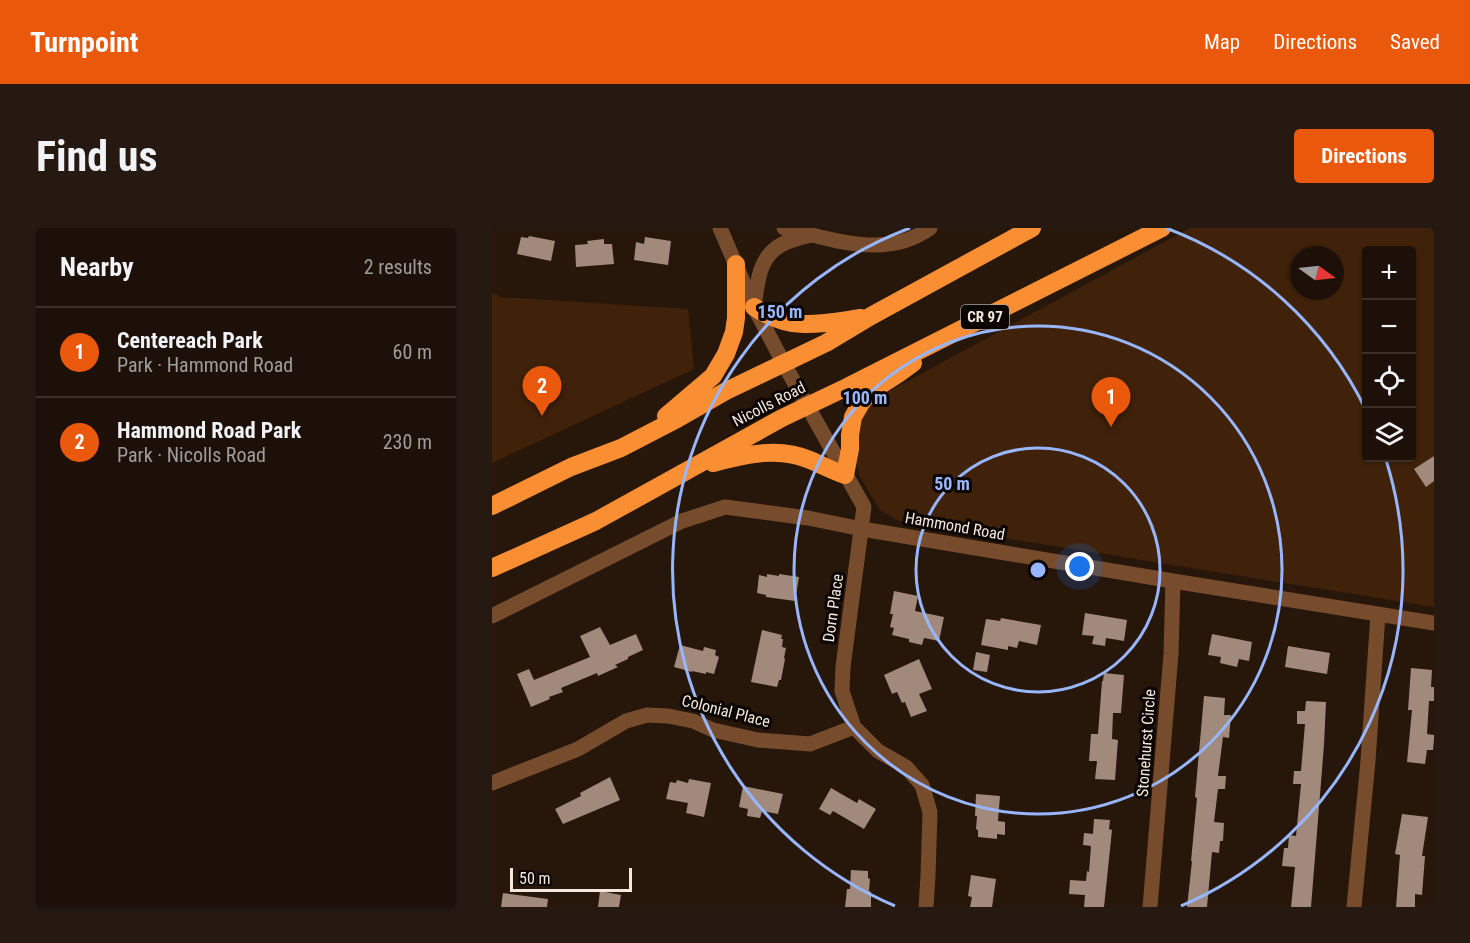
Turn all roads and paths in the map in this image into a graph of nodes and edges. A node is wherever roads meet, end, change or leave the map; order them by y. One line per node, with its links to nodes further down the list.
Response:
1 (720, 228): 7 (street, Dorn Place)
2 (784, 228): 6 (street)
3 (1032, 228): 9 (highway, Nicolls Road)
4 (1162, 228): 10 (highway, Nicolls Road / CR 97)
5 (925, 232): 6 (street)
6 (812, 234): 8 (street)
7 (736, 264): 8 (street, Dorn Place); 13 (highway)
8 (754, 307): 9 (highway); 11 (street, Dorn Place)
9 (871, 316): 11 (highway, Nicolls Road)
10 (945, 338): 12 (highway, Nicolls Road / CR 97); 15 (highway)
11 (784, 364): 12 (street, Dorn Place); 13 (highway, Nicolls Road)
12 (808, 406): 14 (highway, Nicolls Road / CR 97); 15 (street, Dorn Place)
13 (639, 439): 16 (highway, Nicolls Road)
14 (688, 470): 15 (highway); 18 (highway, Nicolls Road / CR 97)
15 (845, 475): 17 (street, Dorn Place)
16 (492, 506)
17 (862, 529): 19 (street, Hammond Road); 21 (street, Hammond Road); 23 (street, Dorn Place)
18 (492, 568)
19 (1173, 581): 20 (street, Hammond Road); 26 (street, Stonehurst Circle)
20 (1378, 614): 22 (street, Hammond Road); 27 (street)
21 (492, 616)
22 (1434, 623)
23 (854, 727): 24 (street, Colonial Place); 25 (street, Dorn Place)
24 (492, 783)
25 (926, 907)
26 (1150, 907)
27 (1354, 907)

